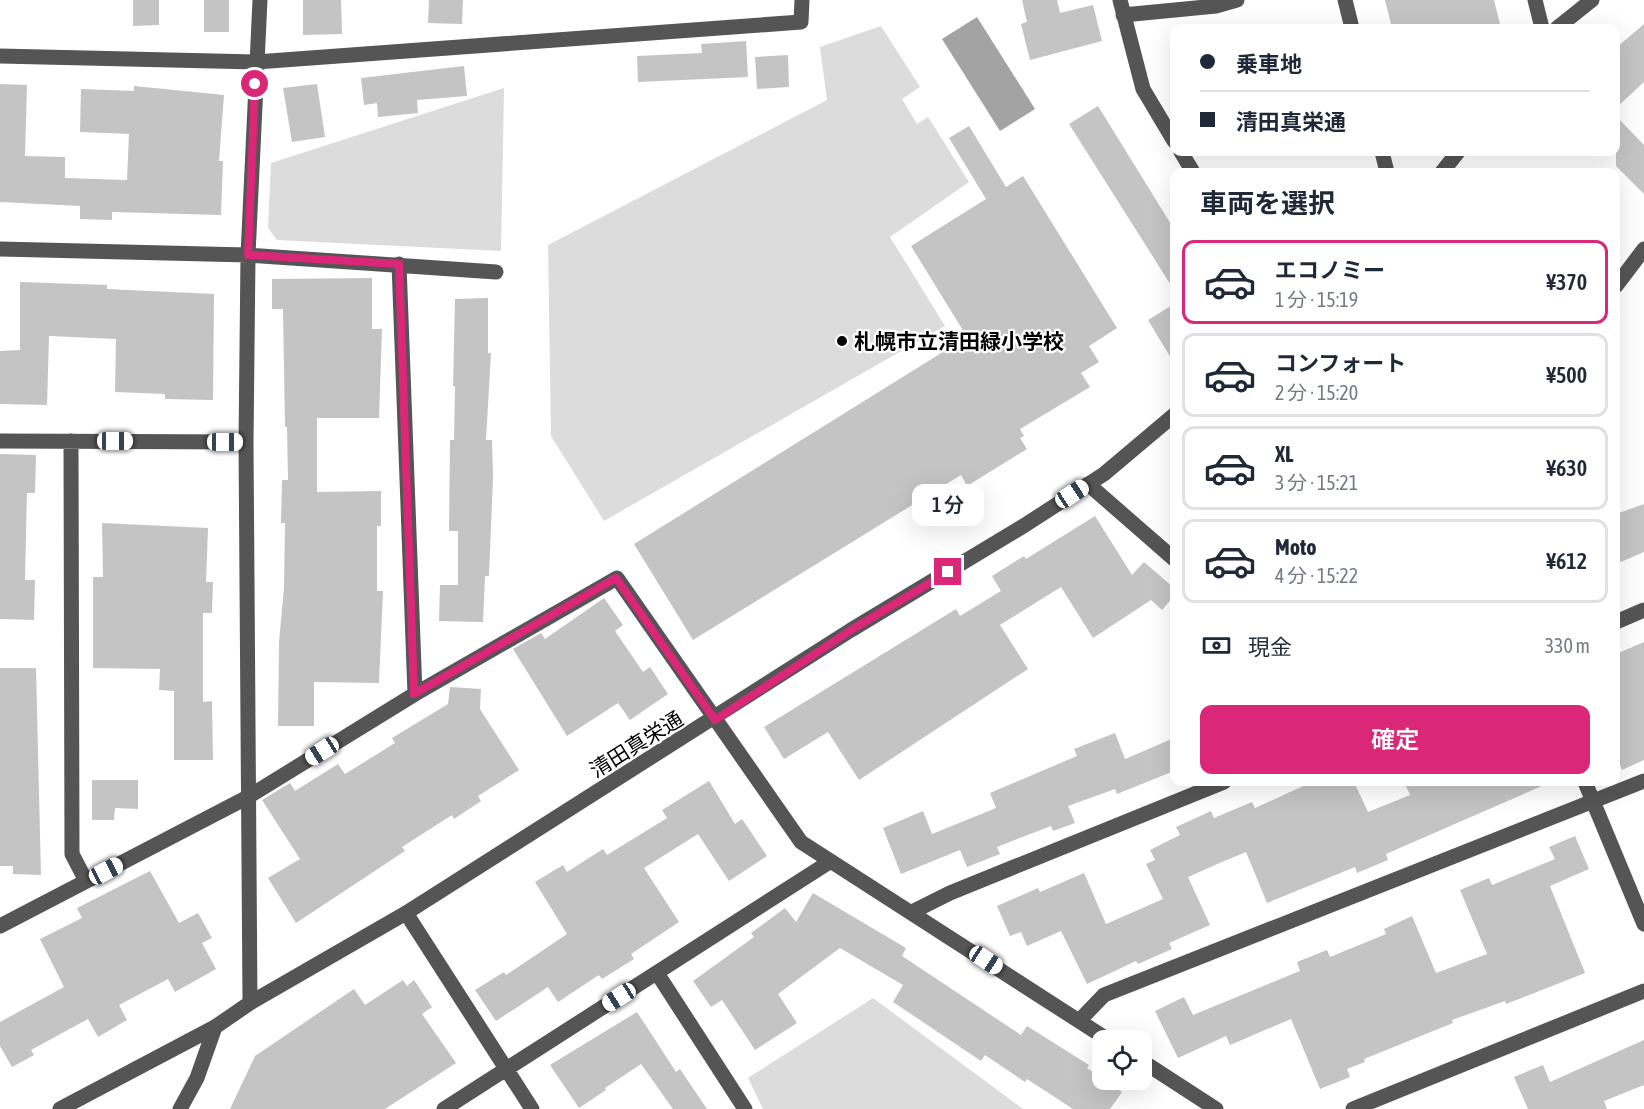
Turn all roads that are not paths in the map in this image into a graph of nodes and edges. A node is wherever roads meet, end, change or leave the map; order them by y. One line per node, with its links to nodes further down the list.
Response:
1 (260, 0): 12 (street)
2 (802, 0): 12 (street)
3 (1238, 0): 7 (street)
4 (1345, 0): 8 (street)
5 (1535, 0): 9 (street)
6 (1592, 0): 10 (street)
7 (1122, 7): 13 (street)
8 (1351, 24)
9 (1541, 24)
10 (1562, 24)
11 (0, 56): 12 (street)
12 (256, 62): 18 (street)
13 (1170, 134)
14 (1455, 156): 15 (street)
15 (1445, 168)
16 (0, 249): 18 (street)
17 (1644, 249): 21 (street)
18 (248, 255): 19 (street); 25 (street)
19 (399, 264): 20 (street); 30 (street)
20 (496, 272)
21 (1620, 281)
22 (1170, 418): 26 (street, 清田真栄通)
23 (0, 441): 24 (street)
24 (72, 441): 25 (street); 38 (street)
25 (246, 442): 35 (street)
26 (1088, 484): 27 (street); 31 (street, 清田真栄通)
27 (1170, 556)
28 (1644, 610): 29 (street)
29 (1620, 620)
30 (414, 694): 31 (street); 35 (street)
31 (715, 720): 37 (street); 40 (street, 清田真栄通)
32 (1644, 781): 36 (street)
33 (1214, 786): 39 (street)
34 (1587, 786): 36 (street)
35 (248, 797): 38 (street); 45 (street)
36 (1594, 802): 41 (street); 46 (street)
37 (831, 861): 39 (street); 43 (street)
38 (86, 881): 42 (street)
39 (912, 912): 46 (street)
40 (406, 913): 45 (street, 清田真栄通); 49 (street)
41 (1644, 924)
42 (0, 926)
43 (657, 973): 49 (street); 55 (street)
44 (1644, 991): 57 (street)
45 (250, 1003): 47 (street, 清田真栄通)
46 (1079, 1021): 48 (street)
47 (215, 1027): 51 (street, 清田真栄通); 52 (street)
48 (1093, 1030)
49 (506, 1067): 53 (street); 54 (street)
50 (1152, 1067): 56 (street)
51 (60, 1109)
52 (180, 1109)
53 (444, 1109)
54 (532, 1109)
55 (745, 1109)
56 (1216, 1109)
57 (1353, 1109)

